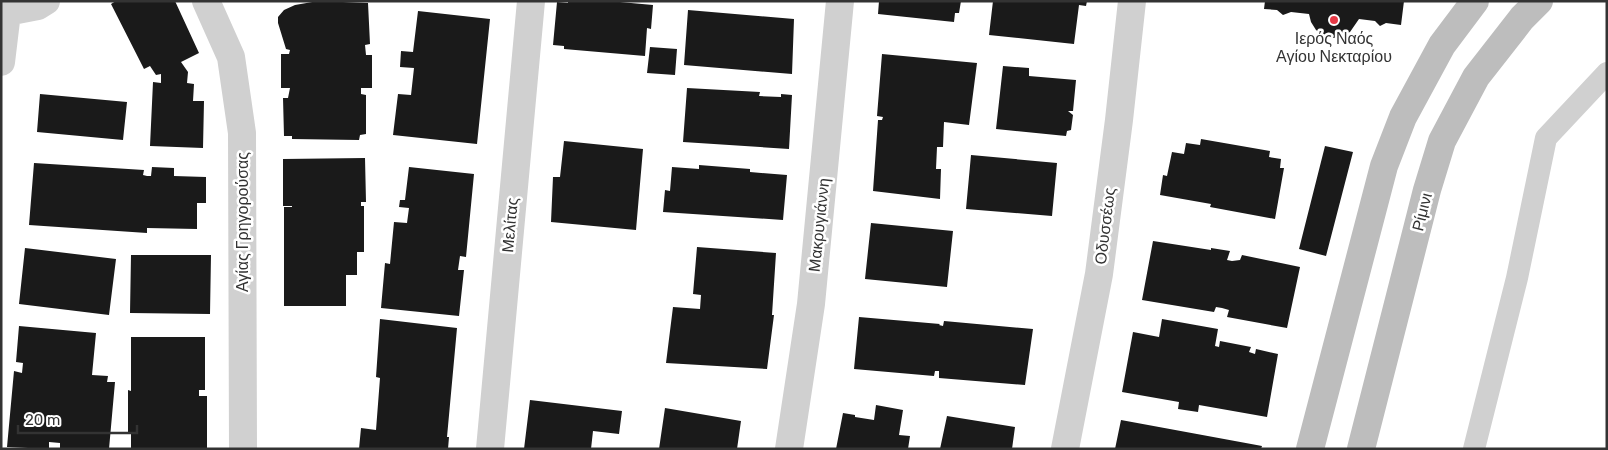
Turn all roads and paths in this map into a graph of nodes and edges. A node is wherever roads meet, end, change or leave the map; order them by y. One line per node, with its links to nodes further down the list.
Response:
1 (46, 1): 8 (street)
2 (206, 1): 11 (street, Αγίας Γρηγορούσας)
3 (531, 1): 12 (street, Μελίτας)
4 (840, 1): 13 (street, Μακρυγιάννη)
5 (1132, 1): 14 (street, Οδυσσέως)
6 (1475, 1): 15 (street)
7 (1539, 1): 16 (street, Ρίμινι)
8 (4, 11): 9 (street)
9 (1, 62)
10 (1607, 73): 17 (lane)
11 (243, 449)
12 (490, 449)
13 (790, 449)
14 (1065, 449)
15 (1310, 449)
16 (1362, 449)
17 (1474, 449)

